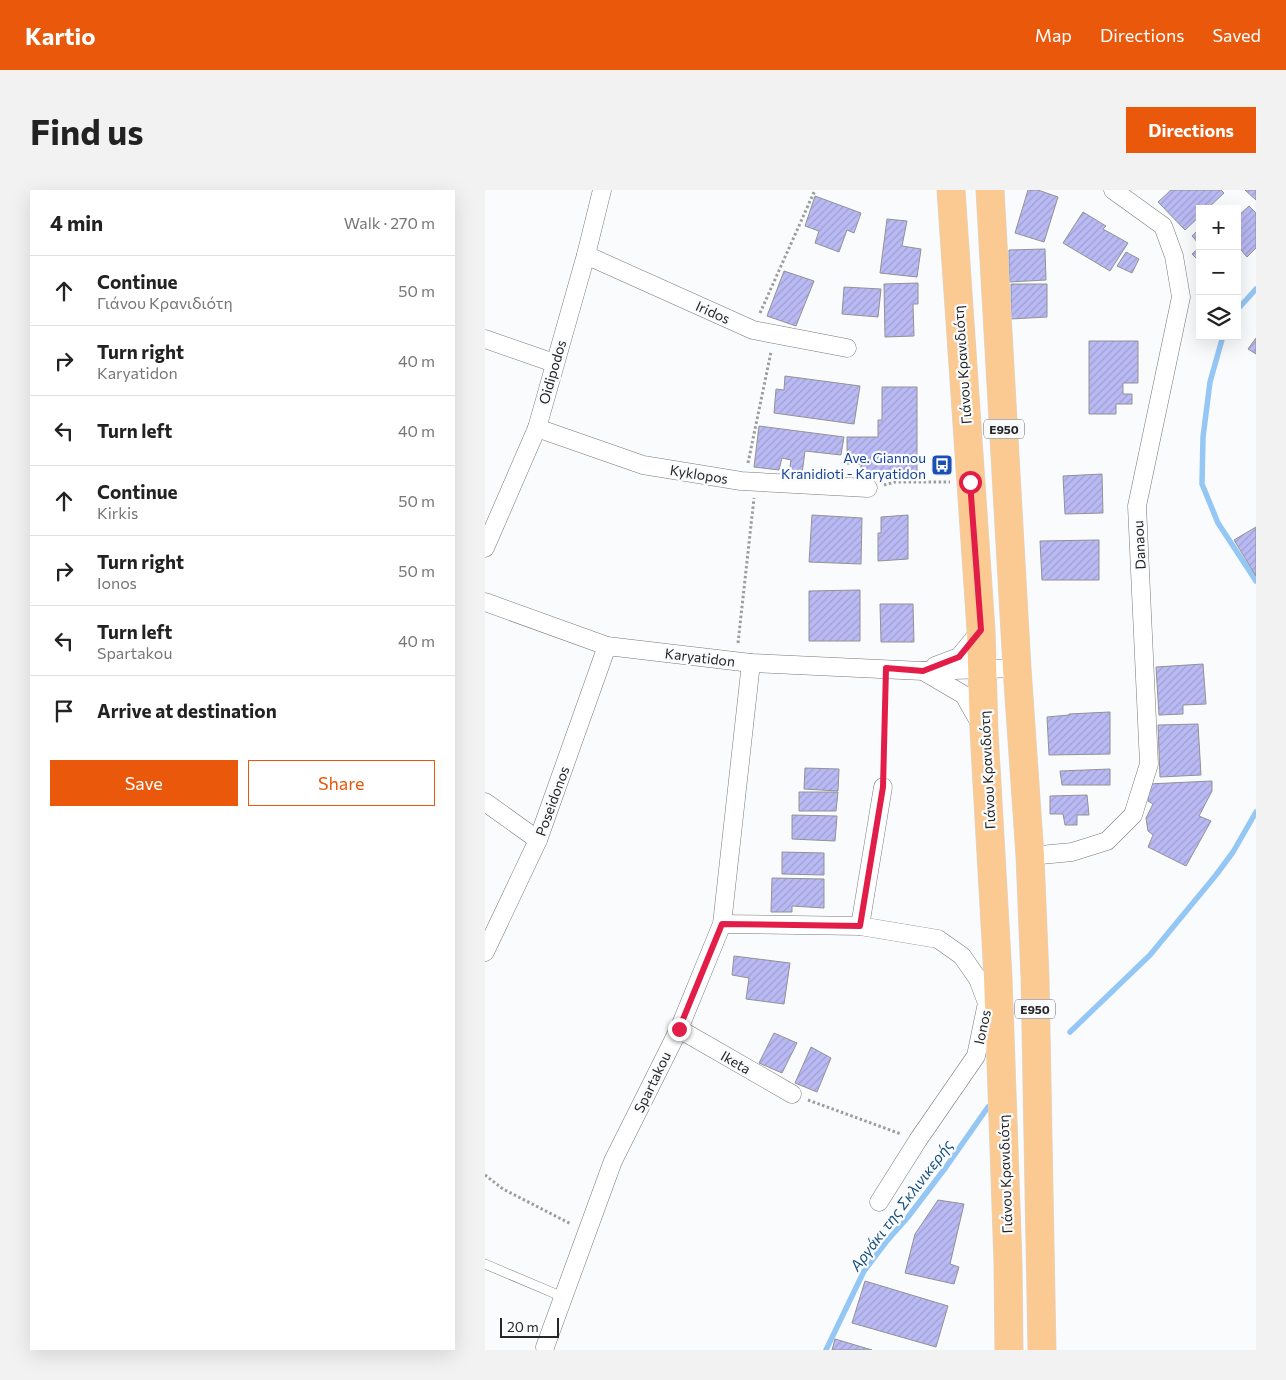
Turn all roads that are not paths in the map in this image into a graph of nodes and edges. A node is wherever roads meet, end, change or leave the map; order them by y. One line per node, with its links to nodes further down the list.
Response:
1 (603, 190): 5 (street, Oidipodos)
2 (951, 190): 13 (main road, Γιάνου Κρανιδιότη / E950)
3 (990, 190): 16 (main road, E950)
4 (1113, 190): 23 (street, Danaou)
5 (586, 255): 7 (street, Iridos); 8 (street, Oidipodos)
6 (485, 339): 8 (street)
7 (847, 348)
8 (554, 363): 9 (street, Oidipodos)
9 (537, 428): 10 (street, Kyklopos); 11 (street, Oidipodos)
10 (868, 488)
11 (485, 548)
12 (485, 602): 14 (street, Karyatidon)
13 (981, 630): 17 (main road, Γιάνου Κρανιδιότη / E950); 18 (street, Karyatidon)
14 (607, 646): 15 (street, Karyatidon); 22 (street, Poseidonos)
15 (743, 662): 18 (street, Karyatidon); 24 (street, Spartakou)
16 (1017, 668): 17 (street, Karyatidon); 23 (main road, E950)
17 (982, 670): 18 (street, Karyatidon); 19 (main road, Γιάνου Κρανιδιότη / E950)
18 (923, 671): 19 (street, Karyatidon)
19 (984, 732): 33 (main road, Γιάνου Κρανιδιότη / E950)
20 (883, 787): 25 (street)
21 (485, 802): 22 (street)
22 (538, 840): 26 (street, Poseidonos)
23 (1030, 856): 34 (main road, E950)
24 (722, 924): 25 (street, Ionos); 27 (street, Spartakou)
25 (860, 926): 29 (street, Ionos)
26 (485, 952)
27 (679, 1029): 28 (street, Iketa); 31 (street, Spartakou)
28 (792, 1094)
29 (879, 1202)
30 (485, 1264): 31 (lane)
31 (563, 1297): 32 (street, Spartakou)
32 (545, 1347)
33 (1009, 1350)
34 (1043, 1350)

